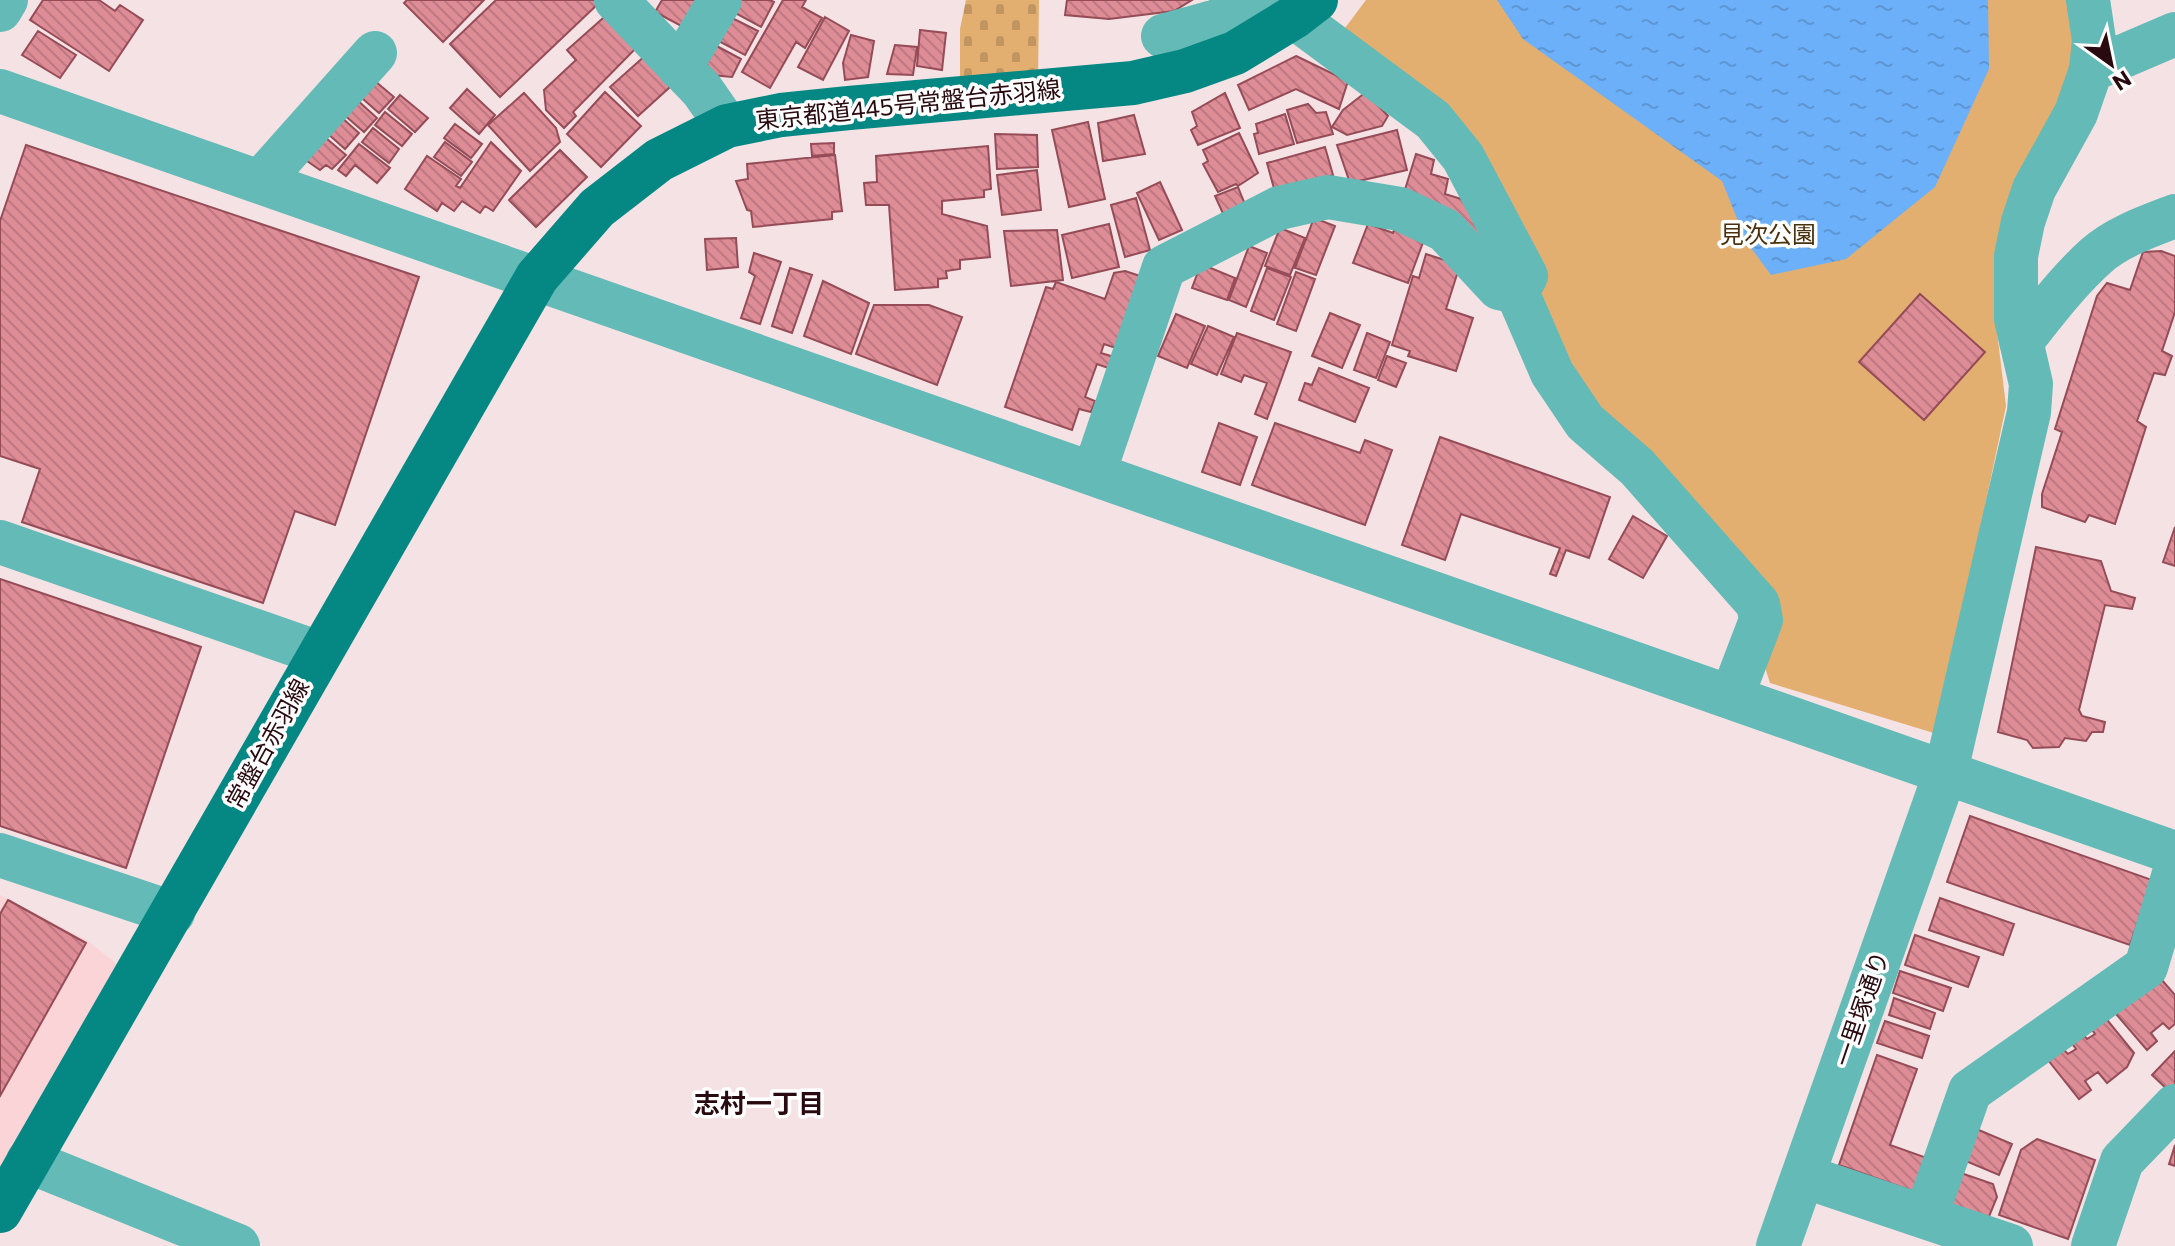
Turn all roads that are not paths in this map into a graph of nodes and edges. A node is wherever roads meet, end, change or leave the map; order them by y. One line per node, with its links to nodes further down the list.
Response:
1 (6, 0): 6 (street)
2 (616, 0): 10 (street)
3 (720, 0): 10 (street)
4 (2088, 0): 11 (street, 一里塚通り)
5 (1289, 6): 8 (street); 13 (main road, 東京都道445号常盤台赤羽線); 17 (street)
6 (0, 10)
7 (2175, 34): 11 (street)
8 (1163, 36)
9 (375, 53): 14 (street)
10 (680, 68): 13 (street)
11 (2091, 70): 18 (street, 一里塚通り)
12 (0, 91): 14 (street)
13 (727, 126): 16 (main road, 東京都道445号常盤台赤羽線)
14 (260, 182): 16 (street)
15 (2175, 216): 18 (street)
16 (537, 277): 19 (street); 21 (main road, 常盤台赤羽線)
17 (1517, 292): 19 (street); 22 (street)
18 (2021, 342): 23 (street, 一里塚通り)
19 (1094, 473): 22 (street)
20 (0, 542): 21 (street)
21 (319, 653): 27 (main road, 常盤台赤羽線)
22 (1732, 696): 23 (street)
23 (1946, 771): 24 (street); 30 (street, 一里塚通り)
24 (2175, 853)
25 (0, 855): 27 (street)
26 (2175, 870): 32 (street)
27 (173, 913): 29 (main road, 常盤台赤羽線)
28 (2175, 1106): 36 (street)
29 (28, 1161): 31 (main road, 常盤台赤羽線); 33 (street)
30 (1803, 1176): 32 (street); 34 (street, 一里塚通り)
31 (0, 1211)
32 (1926, 1216): 35 (street)
33 (238, 1246)
34 (1778, 1246)
35 (2011, 1246)
36 (2093, 1246)

